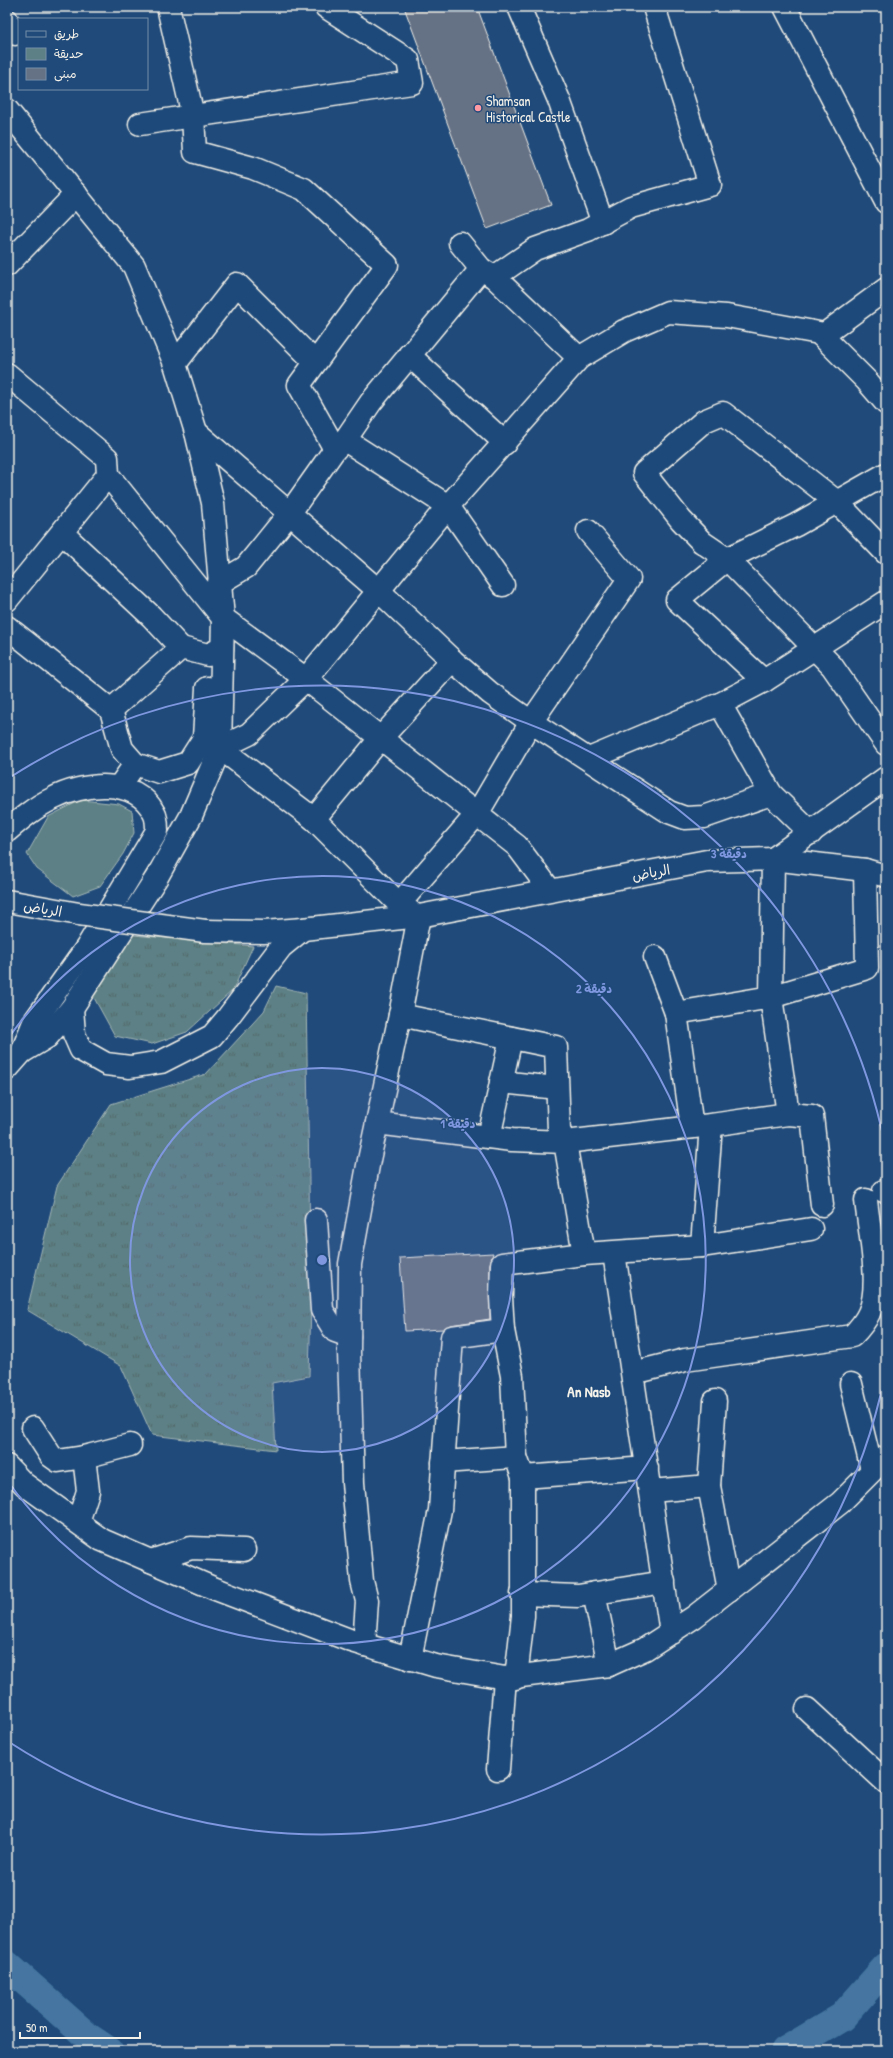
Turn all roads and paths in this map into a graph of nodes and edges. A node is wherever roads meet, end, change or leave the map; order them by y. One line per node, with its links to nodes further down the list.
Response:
1 (168, 7): 7 (street)
2 (326, 7): 7 (street)
3 (519, 7): 11 (street)
4 (654, 7): 11 (street)
5 (786, 7): 10 (street)
6 (10, 116): 9 (street)
7 (193, 116): 8 (street); 19 (street)
8 (140, 124)
9 (76, 194): 13 (street); 20 (street)
10 (886, 202)
11 (603, 223): 14 (street)
12 (460, 243): 14 (street)
13 (7, 264)
14 (488, 273): 17 (street); 18 (street)
15 (886, 289): 16 (street)
16 (822, 336): 18 (street); 22 (street)
17 (410, 355): 24 (street); 25 (street)
18 (579, 358): 24 (street)
19 (315, 362): 20 (street); 25 (street)
20 (175, 364): 23 (street)
21 (7, 374): 27 (street)
22 (886, 403)
23 (196, 432): 30 (street); 35 (street)
24 (505, 443): 29 (street)
25 (340, 444): 29 (street); 30 (street)
26 (886, 474): 28 (street)
27 (108, 475): 32 (street); 40 (street)
28 (836, 502): 33 (street); 34 (street); 34 (street)
29 (448, 506): 36 (street); 37 (street)
30 (289, 514): 35 (street); 37 (street)
31 (588, 531): 50 (street)
32 (62, 533): 38 (street); 42 (street)
33 (886, 553)
34 (727, 559): 43 (street); 47 (street)
35 (219, 583): 40 (street)
36 (503, 584)
37 (379, 591): 45 (street); 46 (street)
38 (7, 600)
39 (886, 602): 43 (street)
40 (223, 618): 44 (street); 46 (street)
41 (7, 627): 49 (street)
42 (181, 648): 44 (street); 49 (street)
43 (814, 648): 47 (street); 52 (street)
44 (215, 652): 53 (street); 55 (street)
45 (452, 660): 50 (street); 51 (street)
46 (306, 679): 51 (street); 53 (street)
47 (764, 681): 48 (street)
48 (720, 704): 54 (street); 58 (street)
49 (111, 710): 55 (street)
50 (531, 722): 54 (street); 59 (street)
51 (380, 739): 59 (street); 60 (street)
52 (886, 744)
53 (220, 748): 60 (street); 73 (street)
54 (589, 759): 58 (street)
55 (135, 764): 57 (street)
56 (886, 778): 62 (street)
57 (119, 787): 61 (street); 77 (street)
58 (771, 794): 62 (street)
59 (477, 814): 66 (street); 68 (street)
60 (314, 819): 68 (street)
61 (7, 831)
62 (811, 833): 63 (street)
63 (773, 859): 64 (street, الرياض); 66 (street, الرياض); 72 (street)
64 (865, 870): 65 (street, الرياض); 72 (street)
65 (886, 876)
66 (550, 890): 69 (street, الرياض)
67 (7, 901): 70 (street, الرياض, bridge)
68 (399, 904): 69 (street)
69 (418, 916): 70 (street, الرياض); 75 (street)
70 (303, 929): 73 (street)
71 (655, 957): 74 (street)
72 (771, 997): 74 (street); 81 (street)
73 (72, 1008): 77 (street)
74 (676, 1013): 83 (street)
75 (400, 1015): 76 (street); 82 (street)
76 (511, 1038): 79 (street); 80 (street)
77 (22, 1052): 78 (street)
78 (7, 1069)
79 (501, 1082): 80 (street); 84 (street)
80 (557, 1088): 85 (street)
81 (788, 1114): 83 (street); 87 (street)
82 (377, 1123): 84 (street); 94 (street)
83 (702, 1126): 85 (street); 90 (street)
84 (489, 1137): 85 (street)
85 (565, 1142): 92 (street)
86 (879, 1194): 95 (street)
87 (822, 1205)
88 (316, 1220): 94 (street)
89 (811, 1229): 90 (street)
90 (702, 1246): 91 (street)
91 (614, 1253): 92 (street); 95 (street)
92 (584, 1254): 93 (street)
93 (503, 1330): 101 (street); 102 (street)
94 (349, 1336): 117 (street)
95 (634, 1373): 105 (street)
96 (851, 1384): 103 (street)
97 (715, 1401): 107 (street)
98 (33, 1428): 100 (street)
99 (130, 1445): 100 (street)
100 (84, 1457): 109 (street)
101 (516, 1457): 102 (street); 106 (street)
102 (443, 1462): 118 (street)
103 (879, 1463): 113 (street)
104 (7, 1466): 109 (street)
105 (647, 1468): 106 (street); 108 (street)
106 (523, 1477): 115 (street)
107 (709, 1486): 108 (street); 113 (street)
108 (651, 1491): 112 (street)
109 (78, 1522): 111 (street)
110 (244, 1550): 111 (street)
111 (151, 1561): 117 (street)
112 (664, 1582): 114 (street); 116 (street)
113 (730, 1590): 116 (street)
114 (594, 1593): 115 (street); 119 (street)
115 (522, 1594): 120 (street)
116 (671, 1633): 119 (street)
117 (364, 1645): 118 (street)
118 (410, 1659): 120 (street)
119 (609, 1665): 120 (street)
120 (510, 1678): 122 (street)
121 (807, 1709): 123 (street)
122 (498, 1769)
123 (886, 1782)

